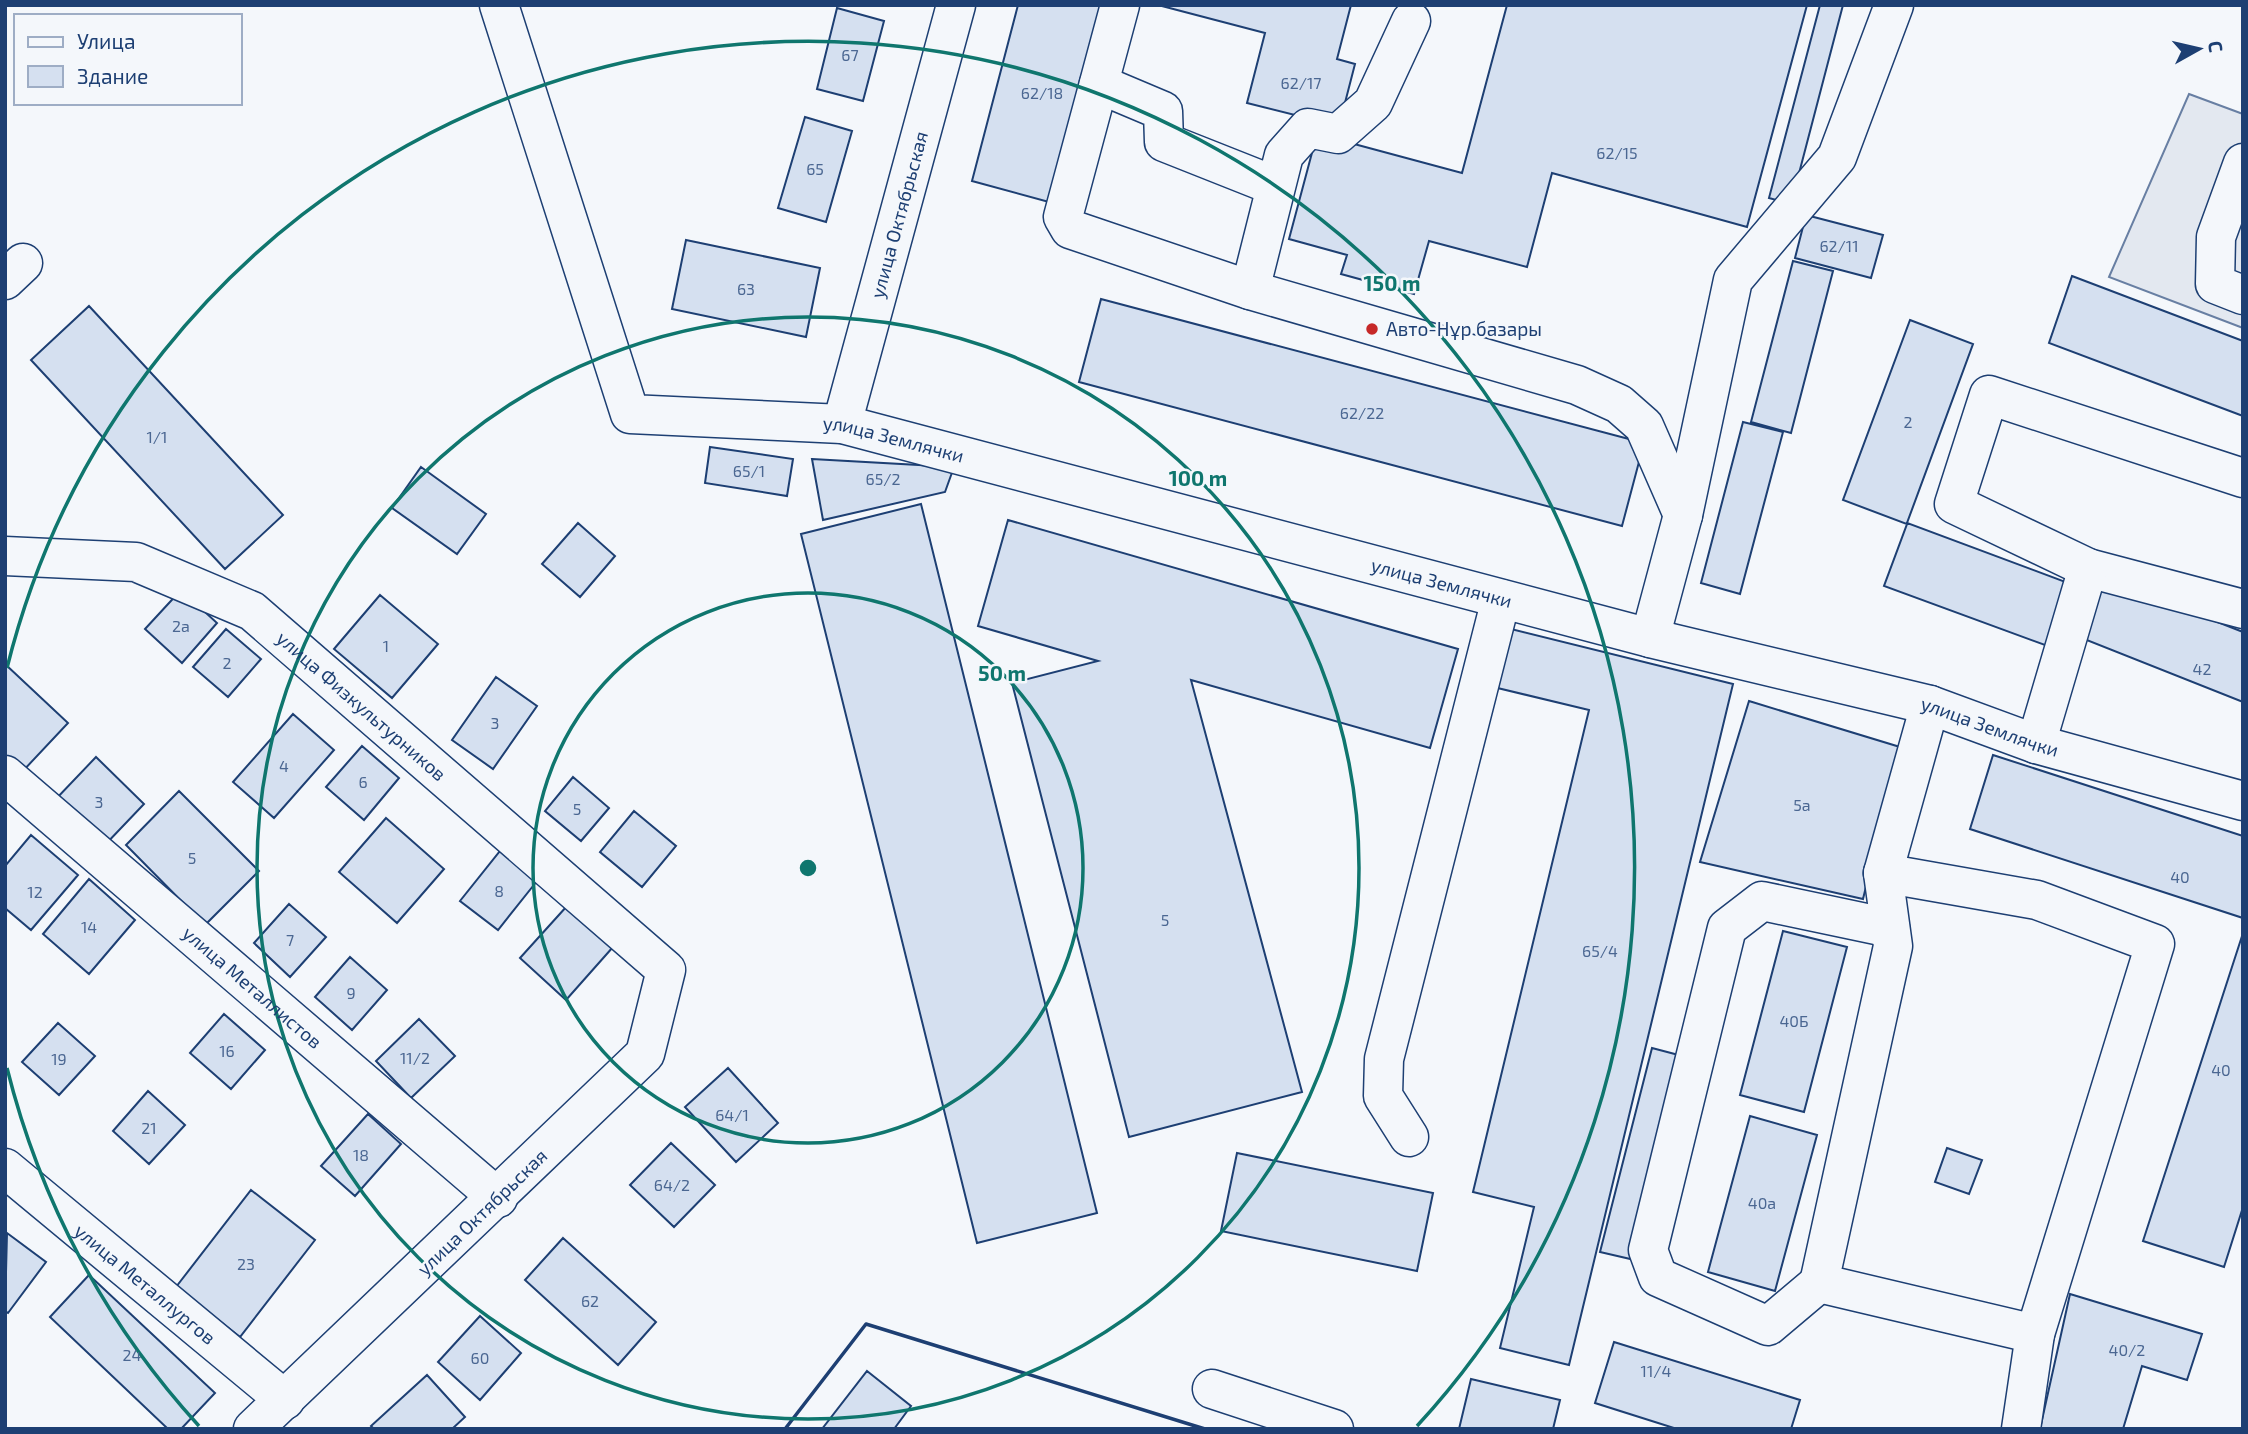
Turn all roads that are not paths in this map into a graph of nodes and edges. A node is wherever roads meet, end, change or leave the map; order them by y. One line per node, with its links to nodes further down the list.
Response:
1 (499, 5): 11 (street, улица Землячки)
2 (956, 5): 11 (street, улица Октябрьская)
3 (1120, 5): 6 (street)
4 (1894, 5): 13 (street)
5 (1411, 21): 8 (street)
6 (1099, 84): 8 (street); 9 (street)
7 (2243, 163): 10 (street)
8 (1275, 186): 9 (street)
9 (1250, 290): 13 (street)
10 (2243, 295)
11 (842, 424): 16 (street, улица Землячки)
12 (2243, 478): 15 (street)
13 (1684, 515): 18 (street)
14 (5, 556): 25 (street, улица Физкультурников)
15 (2088, 568): 17 (street); 20 (street)
16 (1501, 599): 18 (street, улица Землячки); 26 (street)
17 (2243, 609)
18 (1650, 638): 19 (street, улица Землячки)
19 (1930, 705): 20 (street, улица Землячки); 23 (street)
20 (2036, 744): 22 (street, улица Землячки)
21 (5, 775): 28 (street, улица Металлистов)
22 (2243, 801)
23 (1883, 873): 24 (street); 30 (street)
24 (1891, 928): 29 (street); 29 (street)
25 (666, 970): 28 (street, улица Октябрьская)
26 (1409, 1137)
27 (5, 1168): 32 (street, улица Металлургов)
28 (498, 1198): 32 (street, улица Октябрьская)
29 (1819, 1283): 30 (street)
30 (2035, 1334): 35 (street)
31 (1212, 1389): 34 (street)
32 (285, 1400): 33 (street, улица Октябрьская)
33 (253, 1429)
34 (1334, 1429)
35 (2021, 1429)

